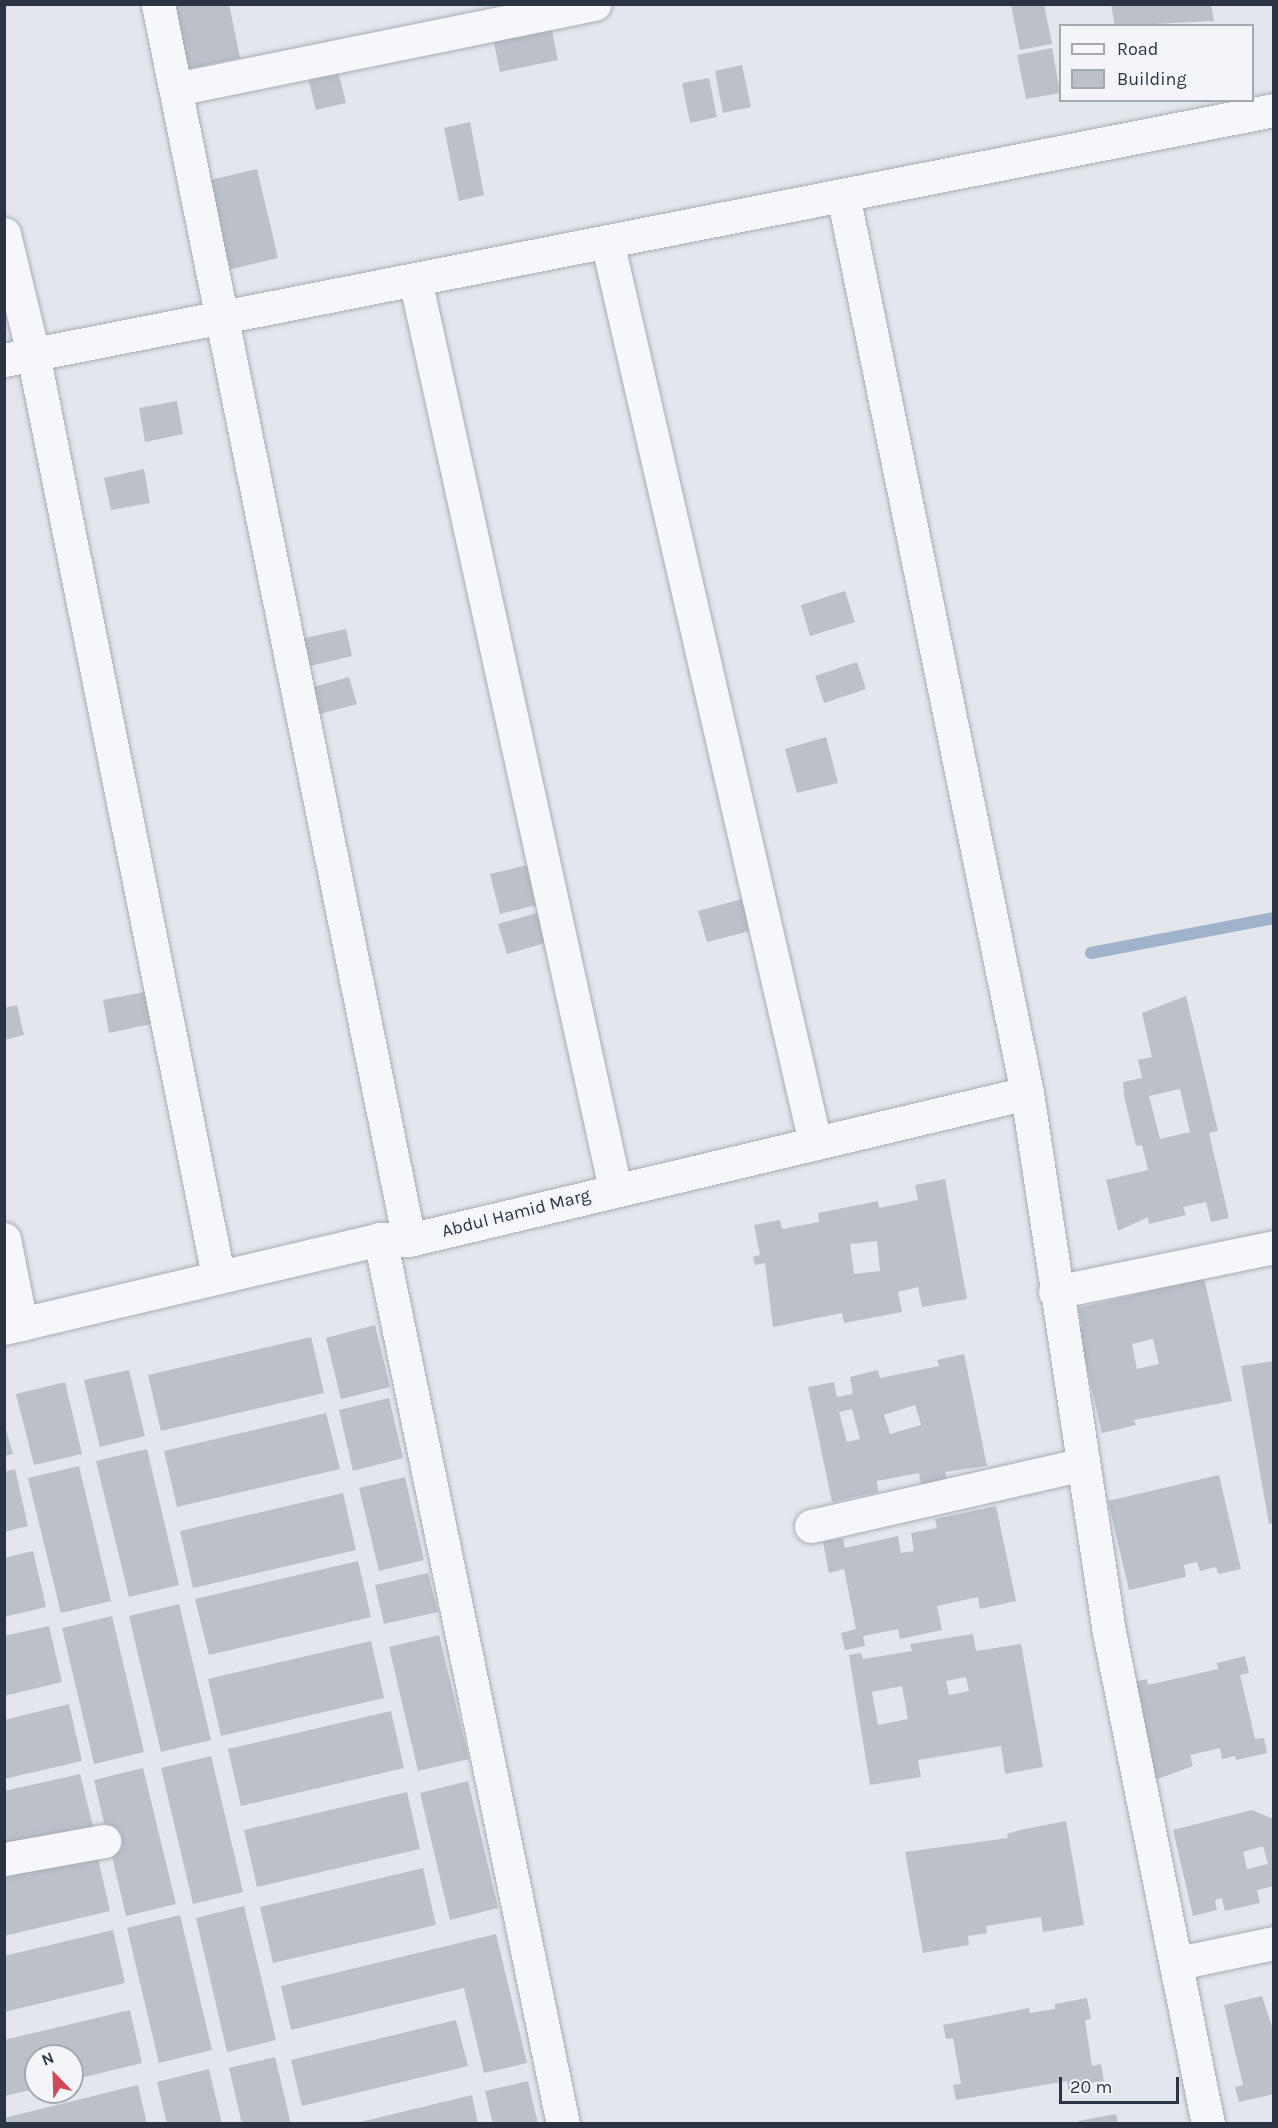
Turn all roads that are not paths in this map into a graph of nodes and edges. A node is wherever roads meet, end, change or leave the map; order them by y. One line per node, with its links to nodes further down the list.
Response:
1 (158, 4): 3 (street)
2 (594, 4): 3 (street)
3 (176, 89): 9 (street)
4 (1274, 110): 5 (street)
5 (843, 195): 7 (street); 11 (street)
6 (4, 234): 10 (street)
7 (607, 241): 8 (street); 12 (street)
8 (415, 279): 9 (street); 13 (street)
9 (219, 318): 10 (street); 15 (street)
10 (19, 357): 17 (street)
11 (1027, 1093): 12 (street, Abdul Hamid Marg); 18 (street)
12 (815, 1143): 13 (street, Abdul Hamid Marg)
13 (615, 1189): 15 (street, Abdul Hamid Marg)
14 (4, 1239): 19 (street)
15 (394, 1240): 17 (street, Abdul Hamid Marg); 26 (street)
16 (1274, 1247): 18 (street)
17 (218, 1275): 19 (street, Abdul Hamid Marg)
18 (1055, 1292): 20 (street)
19 (13, 1326)
20 (1083, 1464): 21 (street); 25 (street)
21 (811, 1526)
22 (104, 1841): 23 (street)
23 (4, 1859)
24 (1274, 1943): 25 (street)
25 (1178, 1962): 27 (street)
26 (563, 2124)
27 (1208, 2124)

